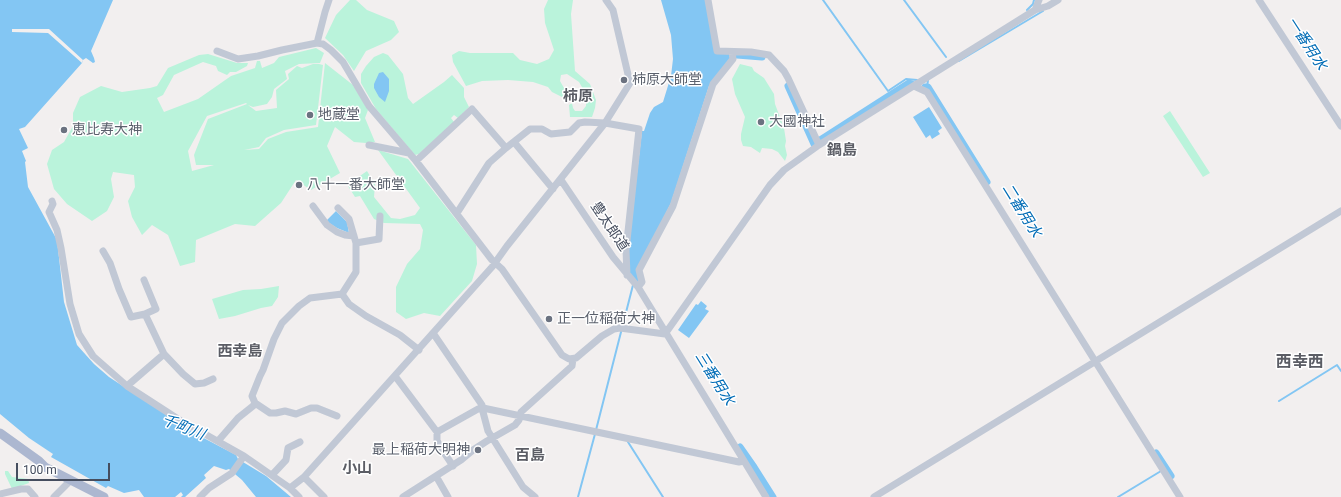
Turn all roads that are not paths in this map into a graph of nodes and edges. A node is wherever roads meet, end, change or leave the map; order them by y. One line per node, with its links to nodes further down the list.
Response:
1 (329, 0): 8 (street)
2 (606, 0): 12 (street)
3 (708, 0): 10 (street)
4 (1039, 0): 7 (street)
5 (1058, 0): 7 (street)
6 (1259, 0): 13 (street)
7 (1034, 10): 11 (street)
8 (317, 43): 9 (street); 18 (street)
9 (217, 51)
10 (733, 54): 15 (street); 33 (street)
11 (914, 86): 15 (street); 41 (street)
12 (605, 123): 14 (street); 20 (street); 33 (street)
13 (1341, 126)
14 (514, 142): 17 (street); 21 (street)
15 (818, 142): 36 (street)
16 (369, 145): 18 (street)
17 (506, 148): 19 (street); 26 (street)
18 (409, 153): 19 (street)
19 (416, 161): 26 (street)
20 (561, 180): 21 (street); 33 (street, 豊太郎道)
21 (554, 189): 31 (street)
22 (52, 201): 44 (street)
23 (313, 206): 28 (street)
24 (338, 208): 28 (street)
25 (1341, 211): 41 (street)
26 (456, 213): 31 (street)
27 (380, 216): 29 (street)
28 (354, 236): 29 (street)
29 (356, 243): 34 (street)
30 (103, 251): 35 (street)
31 (494, 261): 37 (street); 40 (street)
32 (144, 280): 35 (street)
33 (635, 283): 36 (street, 豊太郎道)
34 (342, 294): 38 (street); 45 (street)
35 (145, 314): 39 (street)
36 (667, 331): 40 (street); 55 (street, 豊太郎道)
37 (433, 333): 38 (street); 46 (street)
38 (419, 350): 42 (street)
39 (164, 354): 43 (street); 44 (street)
40 (572, 359): 48 (street)
41 (1095, 362): 73 (street); 74 (street)
42 (395, 376): 50 (street); 59 (street)
43 (213, 380)
44 (126, 386): 52 (street)
45 (255, 403): 47 (street); 52 (street)
46 (483, 410): 48 (street); 50 (street); 51 (street)
47 (337, 416)
48 (519, 418): 51 (street); 55 (street)
49 (0, 433): 60 (main road)
50 (437, 433): 56 (street)
51 (493, 438): 56 (street); 71 (street)
52 (218, 441): 54 (street)
53 (300, 442): 57 (street)
54 (243, 458): 57 (street); 66 (street)
55 (744, 461): 72 (street, 豊太郎道)
56 (453, 466): 58 (street)
57 (272, 475): 61 (street)
58 (436, 476): 69 (street); 70 (street)
59 (304, 477): 61 (street); 68 (street)
60 (71, 480): 64 (street); 65 (main road)
61 (290, 488): 67 (street)
62 (0, 494): 63 (street)
63 (35, 497)
64 (54, 497)
65 (104, 497)
66 (200, 497)
67 (299, 497)
68 (324, 497)
69 (403, 497)
70 (448, 497)
71 (535, 497)
72 (766, 497)
73 (874, 497)
74 (1180, 497)

